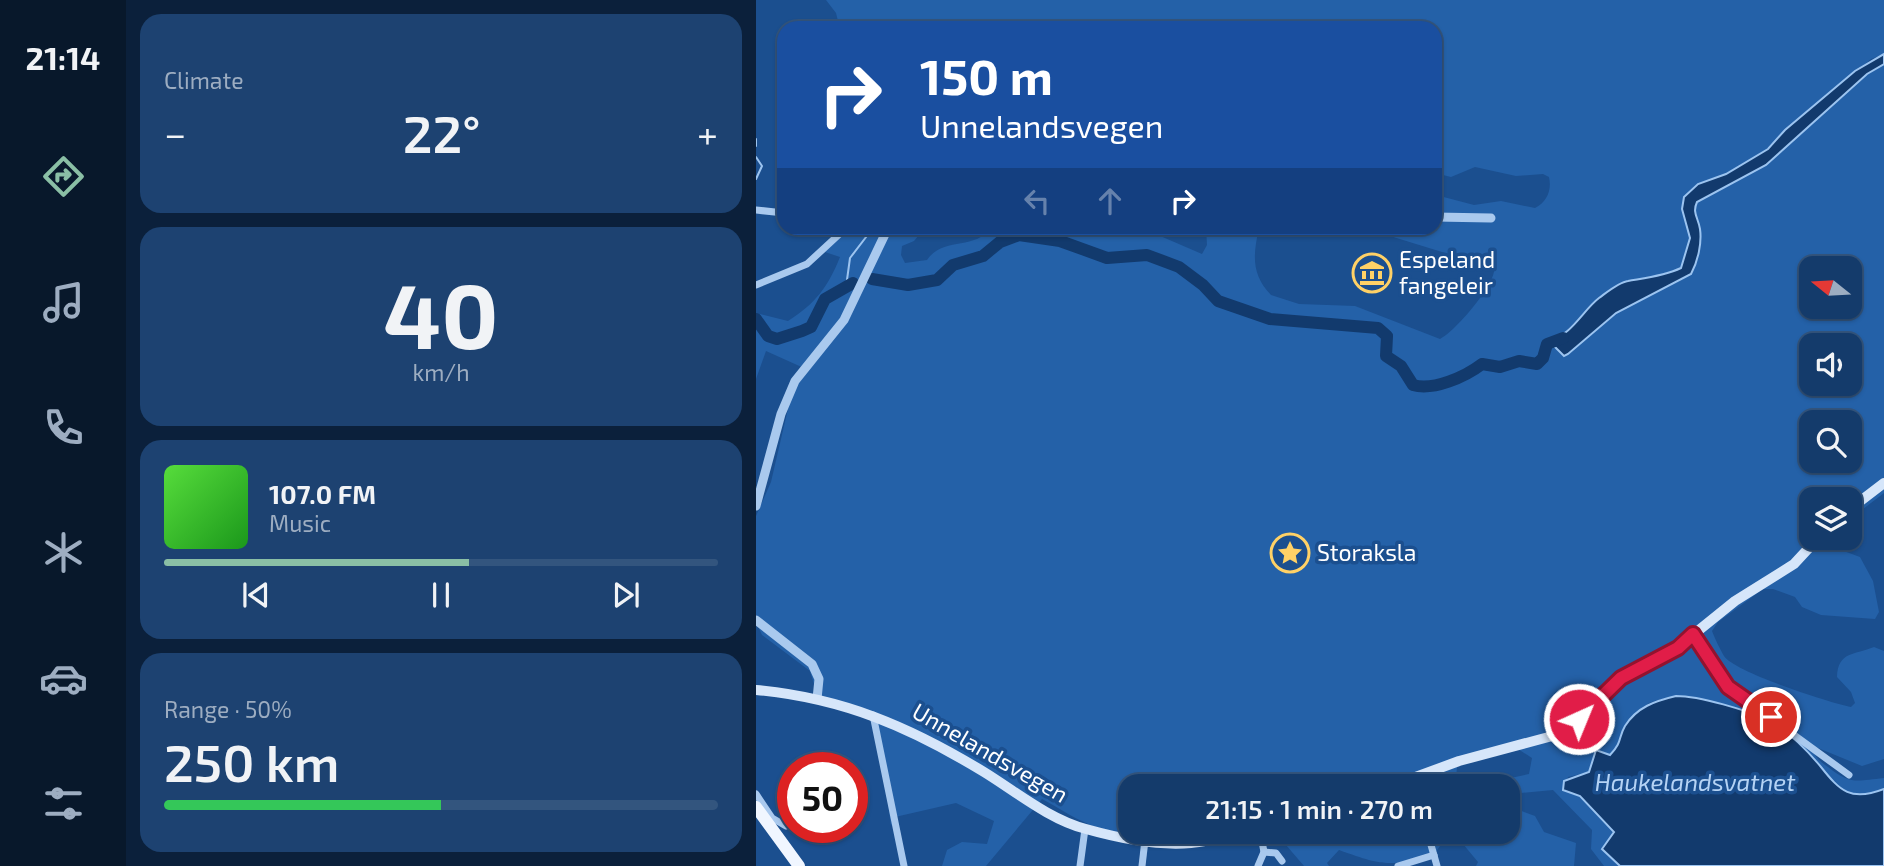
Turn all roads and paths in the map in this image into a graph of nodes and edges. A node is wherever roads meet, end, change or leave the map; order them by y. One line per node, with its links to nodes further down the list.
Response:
1 (756, 210): 2 (street)
2 (777, 212)
3 (1442, 217): 4 (street)
4 (1491, 218)
5 (838, 235): 7 (street)
6 (885, 235): 10 (street)
7 (756, 285)
8 (1884, 483): 9 (main road)
9 (1862, 500)
10 (756, 506)
11 (1807, 550): 13 (main road)
12 (756, 620): 15 (street)
13 (1693, 634): 17 (main road); 18 (street)
14 (756, 690): 15 (main road, Unnelandsvegen)
15 (817, 699): 16 (main road, Unnelandsvegen)
16 (873, 714): 22 (main road, Unnelandsvegen); 31 (street, Unnelandsvegen)
17 (1430, 774)
18 (1849, 775)
19 (756, 794): 21 (street)
20 (756, 807): 30 (main road)
21 (777, 822)
22 (1085, 829): 23 (main road, Unnelandsvegen); 32 (street, Unnelandsvegen)
23 (1118, 834)
24 (1144, 844): 33 (street)
25 (1262, 844): 27 (street)
26 (1431, 844): 28 (street)
27 (1264, 852): 29 (street); 34 (street)
28 (1434, 855): 35 (street); 36 (street)
29 (1282, 861)
30 (799, 866)
31 (904, 866)
32 (1080, 866)
33 (1142, 866)
34 (1258, 866)
35 (1398, 866)
36 (1437, 866)

